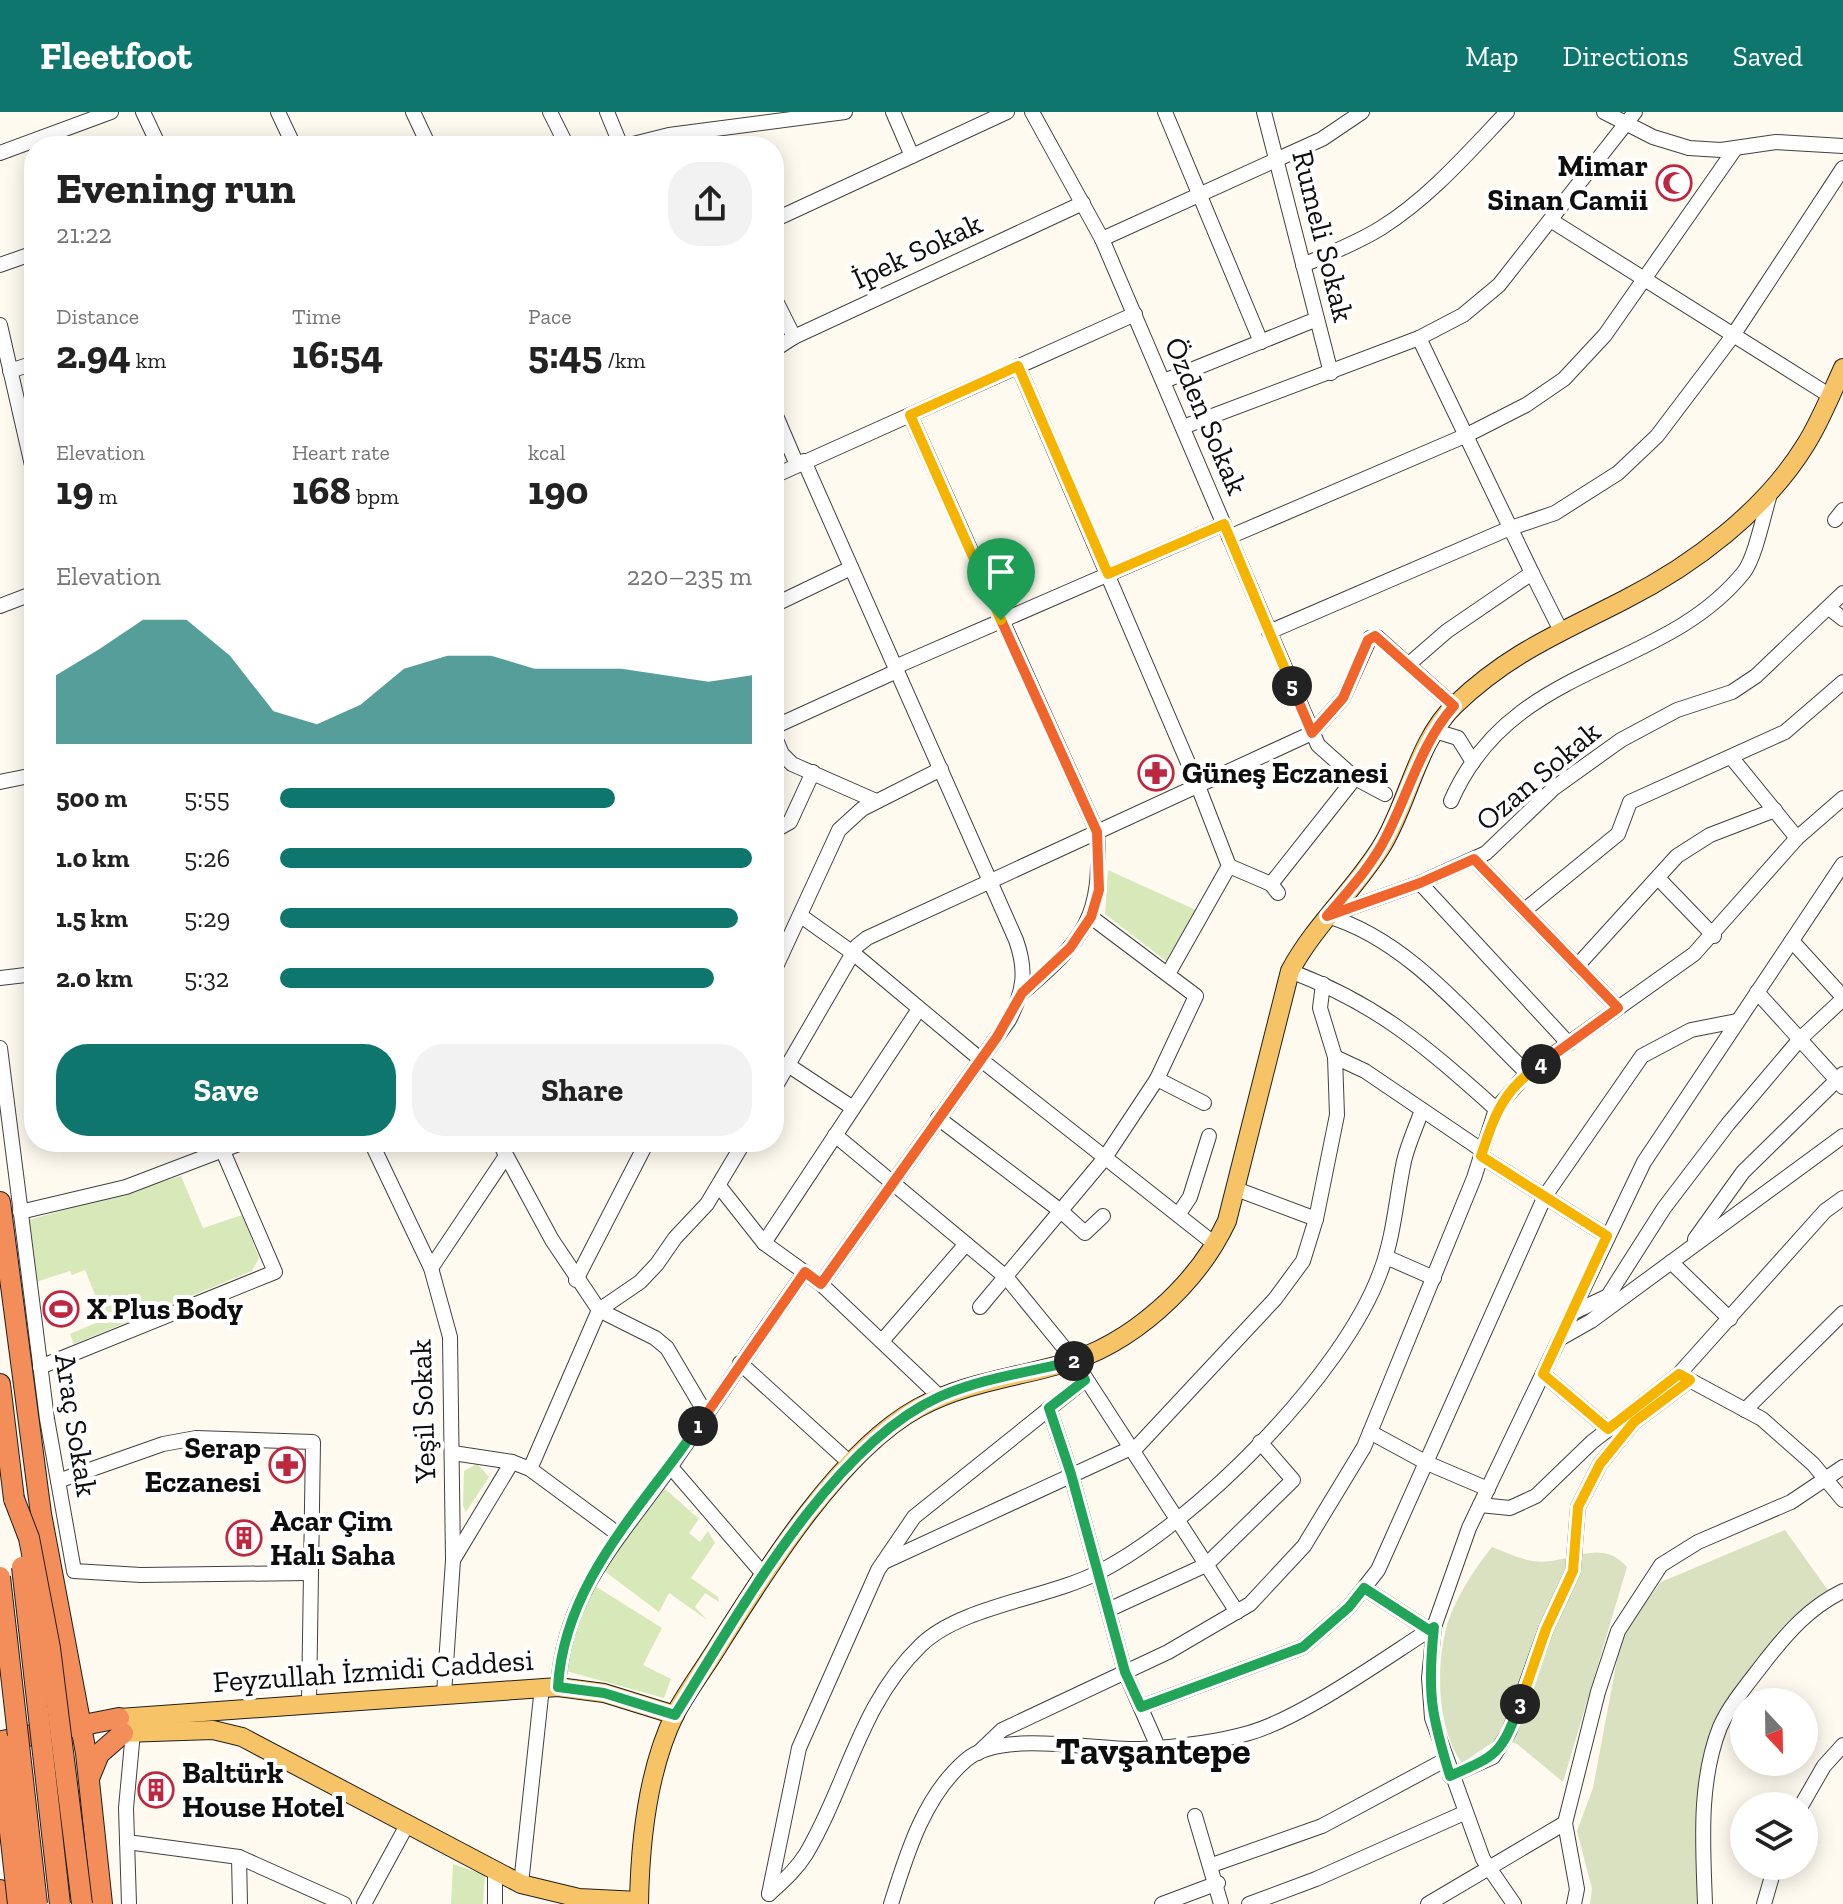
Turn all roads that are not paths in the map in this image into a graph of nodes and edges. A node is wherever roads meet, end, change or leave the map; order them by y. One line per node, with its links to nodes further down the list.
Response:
1 (111, 112): 18 (street)
2 (143, 112): 19 (street)
3 (278, 112): 20 (street)
4 (413, 112): 21 (street)
5 (550, 112): 22 (street)
6 (607, 112): 23 (street)
7 (845, 112): 16 (street)
8 (893, 112): 29 (street)
9 (1007, 112): 29 (street)
10 (1032, 112): 33 (street, Özden Sokak)
11 (1165, 112): 32 (street)
12 (1264, 112): 30 (street, Rumeli Sokak)
13 (1362, 112): 30 (street)
14 (1507, 112): 39 (street)
15 (1604, 112): 17 (street)
16 (826, 113): 24 (street)
17 (1630, 118): 27 (street); 35 (street)
18 (46, 136)
19 (154, 136)
20 (289, 136)
21 (424, 136)
22 (562, 136)
23 (618, 136)
24 (663, 136)
25 (24, 144): 28 (street)
26 (1843, 146): 27 (street)
27 (1735, 149): 40 (street)
28 (0, 153)
29 (912, 156): 34 (street)
30 (1277, 160): 32 (street); 39 (street, Rumeli Sokak)
31 (1843, 168): 46 (street)
32 (1202, 195): 36 (street); 48 (street)
33 (1083, 203): 36 (street, Özden Sokak); 45 (street, İpek Sokak)
34 (784, 215)
35 (1552, 221): 40 (street); 47 (street)
36 (1102, 239): 41 (street, Özden Sokak)
37 (24, 257): 38 (street)
38 (0, 265)
39 (1303, 265): 43 (street, Rumeli Sokak)
40 (1645, 281): 46 (street); 61 (street)
41 (1135, 314): 51 (street); 55 (street, Özden Sokak)
42 (784, 317): 45 (street)
43 (1317, 319): 48 (street); 54 (street, Rumeli Sokak)
44 (0, 325): 53 (street)
45 (794, 337): 49 (street, İpek Sokak)
46 (1732, 337): 56 (street); 65 (street)
47 (1419, 338): 54 (street); 61 (street)
48 (1261, 342): 55 (street)
49 (784, 344)
50 (24, 366): 53 (street)
51 (1018, 366): 57 (street); 69 (street)
52 (1843, 368): 56 (main road)
53 (10, 371): 60 (street)
54 (1331, 373): 58 (street)
55 (1164, 381): 58 (street, Özden Sokak)
56 (1832, 397): 64 (main road)
57 (910, 415): 62 (street); 76 (street)
58 (1183, 427): 66 (street, Özden Sokak)
59 (784, 430): 62 (street)
60 (24, 431)
61 (1467, 435): 65 (street); 66 (street)
62 (801, 463): 63 (street); 67 (street)
63 (784, 471)
64 (1771, 491): 77 (main road); 88 (street)
65 (1508, 529): 68 (street); 78 (street)
66 (1226, 531): 69 (street); 78 (street, Özden Sokak)
67 (851, 568): 72 (street); 80 (street)
68 (1532, 573): 77 (street); 79 (street)
69 (1108, 574): 76 (street); 94 (street)
70 (1843, 593): 74 (street, Ozan Sokak)
71 (24, 597): 73 (street)
72 (784, 600)
73 (0, 606)
74 (1829, 608): 75 (street); 103 (street, Ozan Sokak)
75 (1843, 619)
76 (1001, 620): 80 (street); 101 (street)
77 (1560, 629): 82 (main road)
78 (1269, 632): 85 (street, Özden Sokak)
79 (1409, 664): 82 (street); 85 (street)
80 (896, 669): 83 (street); 89 (street)
81 (1843, 682): 87 (street)
82 (1454, 706): 84 (main road)
83 (784, 722)
84 (1435, 731): 88 (street); 111 (main road)
85 (1312, 733): 92 (street, Özden Sokak); 94 (street)
86 (784, 755): 90 (street)
87 (1731, 757): 99 (street); 109 (street)
88 (1473, 762): 98 (street)
89 (941, 769): 97 (street); 107 (street)
90 (813, 772): 97 (street); 100 (street)
91 (24, 777): 93 (street)
92 (1355, 778): 95 (street, Özden Sokak); 105 (street)
93 (0, 782)
94 (1198, 786): 101 (street); 105 (street)
95 (1385, 794)
96 (1843, 798): 102 (street)
97 (876, 801): 110 (street)
98 (1451, 801)
99 (1775, 810): 102 (street); 106 (street)
100 (784, 825)
101 (1097, 832): 107 (street); 112 (street)
102 (1797, 838): 113 (street)
103 (1474, 859): 108 (street, Ozan Sokak); 109 (street)
104 (1843, 864): 114 (street)
105 (1229, 866): 119 (street)
106 (1658, 878): 113 (street); 117 (street)
107 (991, 881): 116 (street); 124 (street)
108 (1420, 883): 111 (street, Ozan Sokak); 130 (street)
109 (1526, 909): 117 (street)
110 (801, 916): 115 (street); 116 (street)
111 (1327, 916): 118 (main road); 136 (street)
112 (1091, 917): 119 (street); 124 (street)
113 (1714, 936): 126 (street)
114 (1792, 941): 123 (street); 125 (street)
115 (784, 942)
116 (853, 953): 127 (street); 134 (street)
117 (1577, 966): 126 (street)
118 (1290, 971): 122 (street); 158 (main road)
119 (1168, 974): 137 (street)
120 (24, 975): 121 (street)
121 (0, 978)
122 (1323, 984): 132 (street); 141 (street)
123 (1757, 992): 128 (street); 129 (street)
124 (1022, 993): 133 (street)
125 (1843, 998): 129 (street)
126 (1618, 1008): 130 (street)
127 (919, 1009): 133 (street); 140 (street)
128 (1737, 1021): 159 (street); 167 (street)
129 (1800, 1039): 138 (street); 182 (street)
130 (1569, 1044): 136 (street)
131 (0, 1048): 162 (street, Araç Sokak)
132 (1335, 1057): 142 (street); 166 (street)
133 (980, 1059): 143 (street); 155 (street)
134 (788, 1065): 135 (street); 140 (street)
135 (784, 1072)
136 (1527, 1073): 141 (street)
137 (1157, 1079): 139 (street); 155 (street)
138 (1841, 1080): 171 (street)
139 (1204, 1103)
140 (853, 1108): 144 (street)
141 (1496, 1109): 154 (street)
142 (1422, 1110): 154 (street); 172 (street)
143 (938, 1118): 156 (street); 163 (street)
144 (835, 1135): 156 (street); 168 (street)
145 (1209, 1136): 164 (street)
146 (1843, 1136): 171 (street)
147 (209, 1152): 162 (street)
148 (223, 1152): 189 (street)
149 (376, 1152): 174 (street, Yeşil Sokak)
150 (500, 1152): 174 (street)
151 (504, 1152): 178 (street)
152 (642, 1152): 178 (street)
153 (738, 1152): 157 (street)
154 (1482, 1153): 159 (street); 177 (street)
155 (1104, 1159): 163 (street); 164 (street)
156 (892, 1181): 169 (street); 179 (street)
157 (719, 1186): 168 (street); 181 (street)
158 (1236, 1189): 166 (street); 170 (main road)
159 (1545, 1196): 167 (street); 206 (street)
160 (1843, 1198): 184 (street)
161 (0, 1202): 217 (highway)
162 (20, 1212): 189 (street, Araç Sokak)
163 (1062, 1212): 165 (street); 176 (street)
164 (1178, 1215): 170 (street)
165 (1103, 1216)
166 (1316, 1219): 202 (street)
167 (1607, 1236): 182 (street)
168 (764, 1243): 175 (street)
169 (966, 1244): 176 (street); 186 (street)
170 (1216, 1245): 187 (main road)
171 (1687, 1250): 173 (street)
172 (1386, 1257): 177 (street); 201 (street)
173 (1671, 1262): 184 (street); 185 (street)
174 (431, 1268): 203 (street, Yeşil Sokak)
175 (805, 1272): 179 (street); 188 (street)
176 (1007, 1278): 180 (street); 187 (street)
177 (1434, 1278): 200 (street)
178 (576, 1280): 181 (street)
179 (821, 1284): 186 (street)
180 (980, 1307)
181 (599, 1310): 197 (street); 209 (street)
182 (1572, 1313): 185 (street)
183 (1843, 1313): 196 (street)
184 (1730, 1319): 191 (street)
185 (1560, 1338): 190 (street)
186 (882, 1341): 194 (street)
187 (1074, 1360): 192 (street); 194 (main road)
188 (740, 1363): 197 (street); 205 (street)
189 (40, 1367): 198 (street, Araç Sokak)
190 (1543, 1374): 199 (street); 213 (street)
191 (1684, 1377): 196 (street); 199 (street); 248 (street)
192 (1085, 1380): 195 (street); 202 (street)
193 (0, 1384): 214 (highway)
194 (940, 1397): 205 (main road)
195 (1049, 1408): 210 (street); 221 (street)
196 (1745, 1410): 211 (street)
197 (706, 1414): 207 (street)
198 (47, 1419): 212 (street, Araç Sokak); 217 (street)
199 (1608, 1429): 216 (street)
200 (1370, 1432): 206 (street); 230 (street)
201 (1260, 1442): 218 (street); 222 (street)
202 (1132, 1450): 210 (street); 218 (street)
203 (453, 1453): 204 (street); 220 (street, Yeşil Sokak)
204 (512, 1462): 209 (street); 220 (street)
205 (850, 1463): 225 (main road)
206 (1427, 1463): 213 (street); 227 (street)
207 (670, 1466): 219 (street); 225 (street)
208 (1843, 1467): 211 (street)
209 (530, 1469): 219 (street)
210 (1071, 1474): 221 (street); 224 (street)
211 (1827, 1480): 215 (street); 254 (street)
212 (58, 1481): 223 (street, Araç Sokak); 223 (street)
213 (1488, 1489): 216 (street)
214 (14, 1499): 270 (highway, bridge); 271 (highway, bridge)
215 (1843, 1500)
216 (1480, 1505): 231 (street)
217 (41, 1514): 233 (highway)
218 (1177, 1521): 222 (street); 224 (street)
219 (618, 1534): 234 (street)
220 (453, 1560): 235 (street, Yeşil Sokak)
221 (883, 1562): 265 (street)
222 (1206, 1565): 229 (street); 230 (street)
223 (308, 1573): 236 (street)
224 (1098, 1573): 229 (street); 265 (street)
225 (764, 1575): 238 (main road)
226 (0, 1577): 269 (highway, bridge)
227 (1364, 1588): 231 (street); 237 (street)
228 (1843, 1591): 285 (street)
229 (1108, 1610): 232 (street)
230 (1237, 1612): 232 (street)
231 (1432, 1629): 244 (street); 246 (street)
232 (1125, 1672): 237 (street); 245 (street)
233 (74, 1687): 239 (highway); 240 (highway); 241 (highway)
234 (550, 1687): 235 (main road, Feyzullah İzmidi Caddesi); 238 (main road, Feyzullah İzmidi Caddesi); 263 (street)
235 (444, 1694): 236 (main road, Feyzullah İzmidi Caddesi)
236 (309, 1703): 240 (main road, Feyzullah İzmidi Caddesi)
237 (1141, 1707): 244 (street)
238 (675, 1715): 266 (main road)
239 (0, 1717)
240 (125, 1728): 241 (highway); 249 (highway); 255 (main road, Feyzullah İzmidi Caddesi); 256 (street)
241 (83, 1735): 242 (highway); 247 (highway); 249 (highway)
242 (0, 1742): 268 (highway, bridge)
243 (1843, 1745): 251 (street)
244 (1158, 1747): 245 (street)
245 (978, 1753): 278 (street)
246 (1445, 1760): 248 (street); 258 (street)
247 (0, 1761)
248 (1450, 1776): 252 (street)
249 (88, 1780): 250 (highway); 272 (highway)
250 (0, 1787)
251 (1809, 1792)
252 (1464, 1813): 259 (street); 281 (street)
253 (1195, 1816): 258 (street)
254 (1565, 1823): 259 (street); 284 (street)
255 (407, 1825): 260 (main road, Feyzullah İzmidi Caddesi); 276 (street)
256 (127, 1842): 257 (street); 273 (street)
257 (239, 1857): 274 (street); 275 (street)
258 (1212, 1865): 262 (street)
259 (1489, 1869): 282 (street); 283 (street)
260 (495, 1873): 263 (main road, Feyzullah İzmidi Caddesi); 277 (street)
261 (1771, 1880): 286 (street)
262 (1218, 1883): 279 (street); 280 (street)
263 (521, 1884): 266 (main road, Feyzullah İzmidi Caddesi)
264 (0, 1890): 267 (highway)
265 (769, 1899)
266 (639, 1903)
267 (2, 1904)
268 (18, 1904)
269 (37, 1904)
270 (60, 1904)
271 (82, 1904)
272 (102, 1904)
273 (129, 1904)
274 (240, 1904)
275 (344, 1904)
276 (364, 1904)
277 (495, 1904)
278 (891, 1904)
279 (1162, 1904)
280 (1221, 1904)
281 (1249, 1904)
282 (1428, 1904)
283 (1514, 1904)
284 (1574, 1904)
285 (1705, 1904)
286 (1764, 1904)

